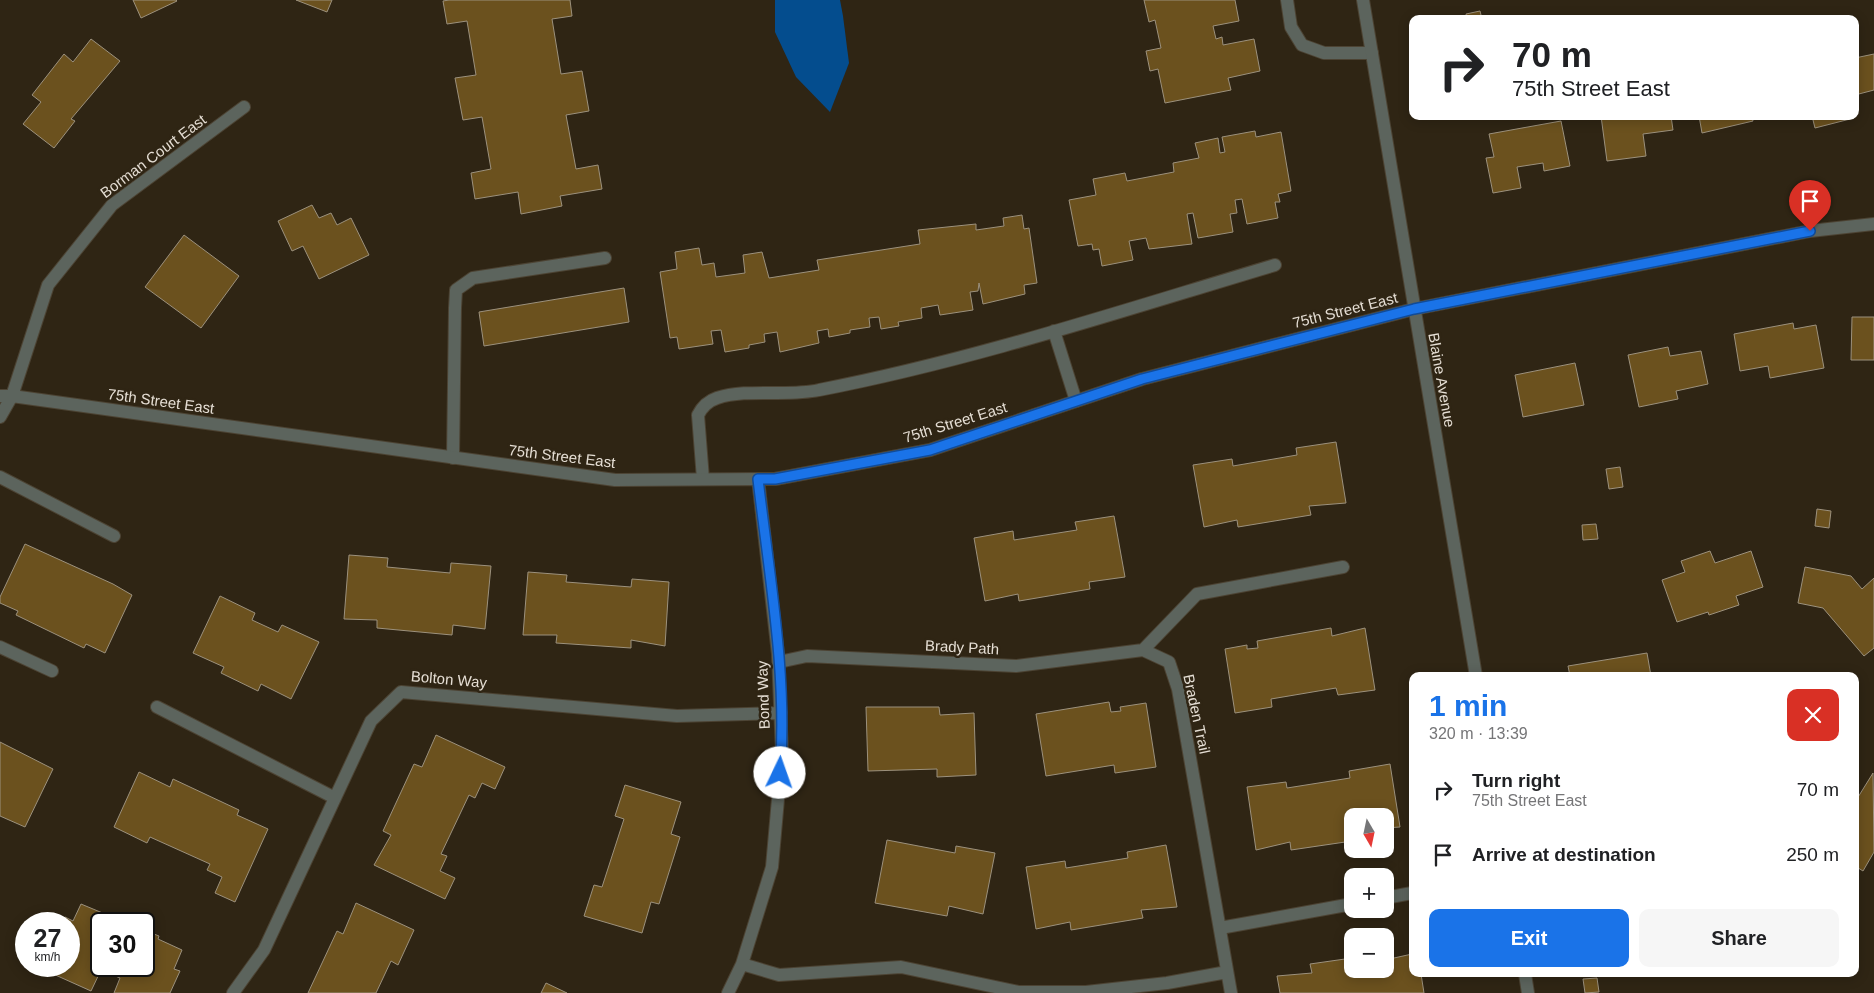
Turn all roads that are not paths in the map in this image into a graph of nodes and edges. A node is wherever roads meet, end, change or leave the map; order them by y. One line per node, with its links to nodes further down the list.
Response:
1 (1287, 0): 3 (street)
2 (1363, 0): 3 (street, Blaine Avenue)
3 (1372, 53): 8 (street, Blaine Avenue)
4 (244, 107): 10 (street, Borman Court East)
5 (1874, 224): 8 (street, 75th Street East)
6 (605, 258): 13 (street)
7 (1275, 265): 9 (street)
8 (1414, 309): 11 (street, 75th Street East); 23 (street, Blaine Avenue)
9 (1054, 331): 11 (street); 15 (street)
10 (6, 396): 12 (street, Borman Court East); 13 (street, 75th Street East)
11 (1076, 401): 16 (street, 75th Street East)
12 (0, 417)
13 (453, 458): 15 (street, 75th Street East)
14 (0, 477): 17 (street)
15 (703, 479): 16 (street, 75th Street East)
16 (758, 479): 21 (street, Bond Way)
17 (114, 536)
18 (1343, 567): 20 (street)
19 (0, 646): 22 (street)
20 (1144, 650): 21 (street, Brady Path); 30 (street, Braden Trail)
21 (779, 662): 25 (street, Bond Way)
22 (52, 671)
23 (1475, 672)
24 (157, 707): 26 (street)
25 (780, 713): 26 (street, Bolton Way); 31 (street, Bond Way)
26 (335, 798): 34 (street, Bolton Way)
27 (1409, 894): 28 (street)
28 (1394, 896)
29 (1344, 905): 30 (street)
30 (1220, 928): 32 (street, Braden Trail)
31 (742, 964): 32 (street); 35 (street, Bond Way)
32 (1227, 972): 36 (street, Braden Trail)
33 (1525, 977): 37 (street)
34 (233, 993)
35 (728, 993)
36 (1231, 993)
37 (1528, 993)

